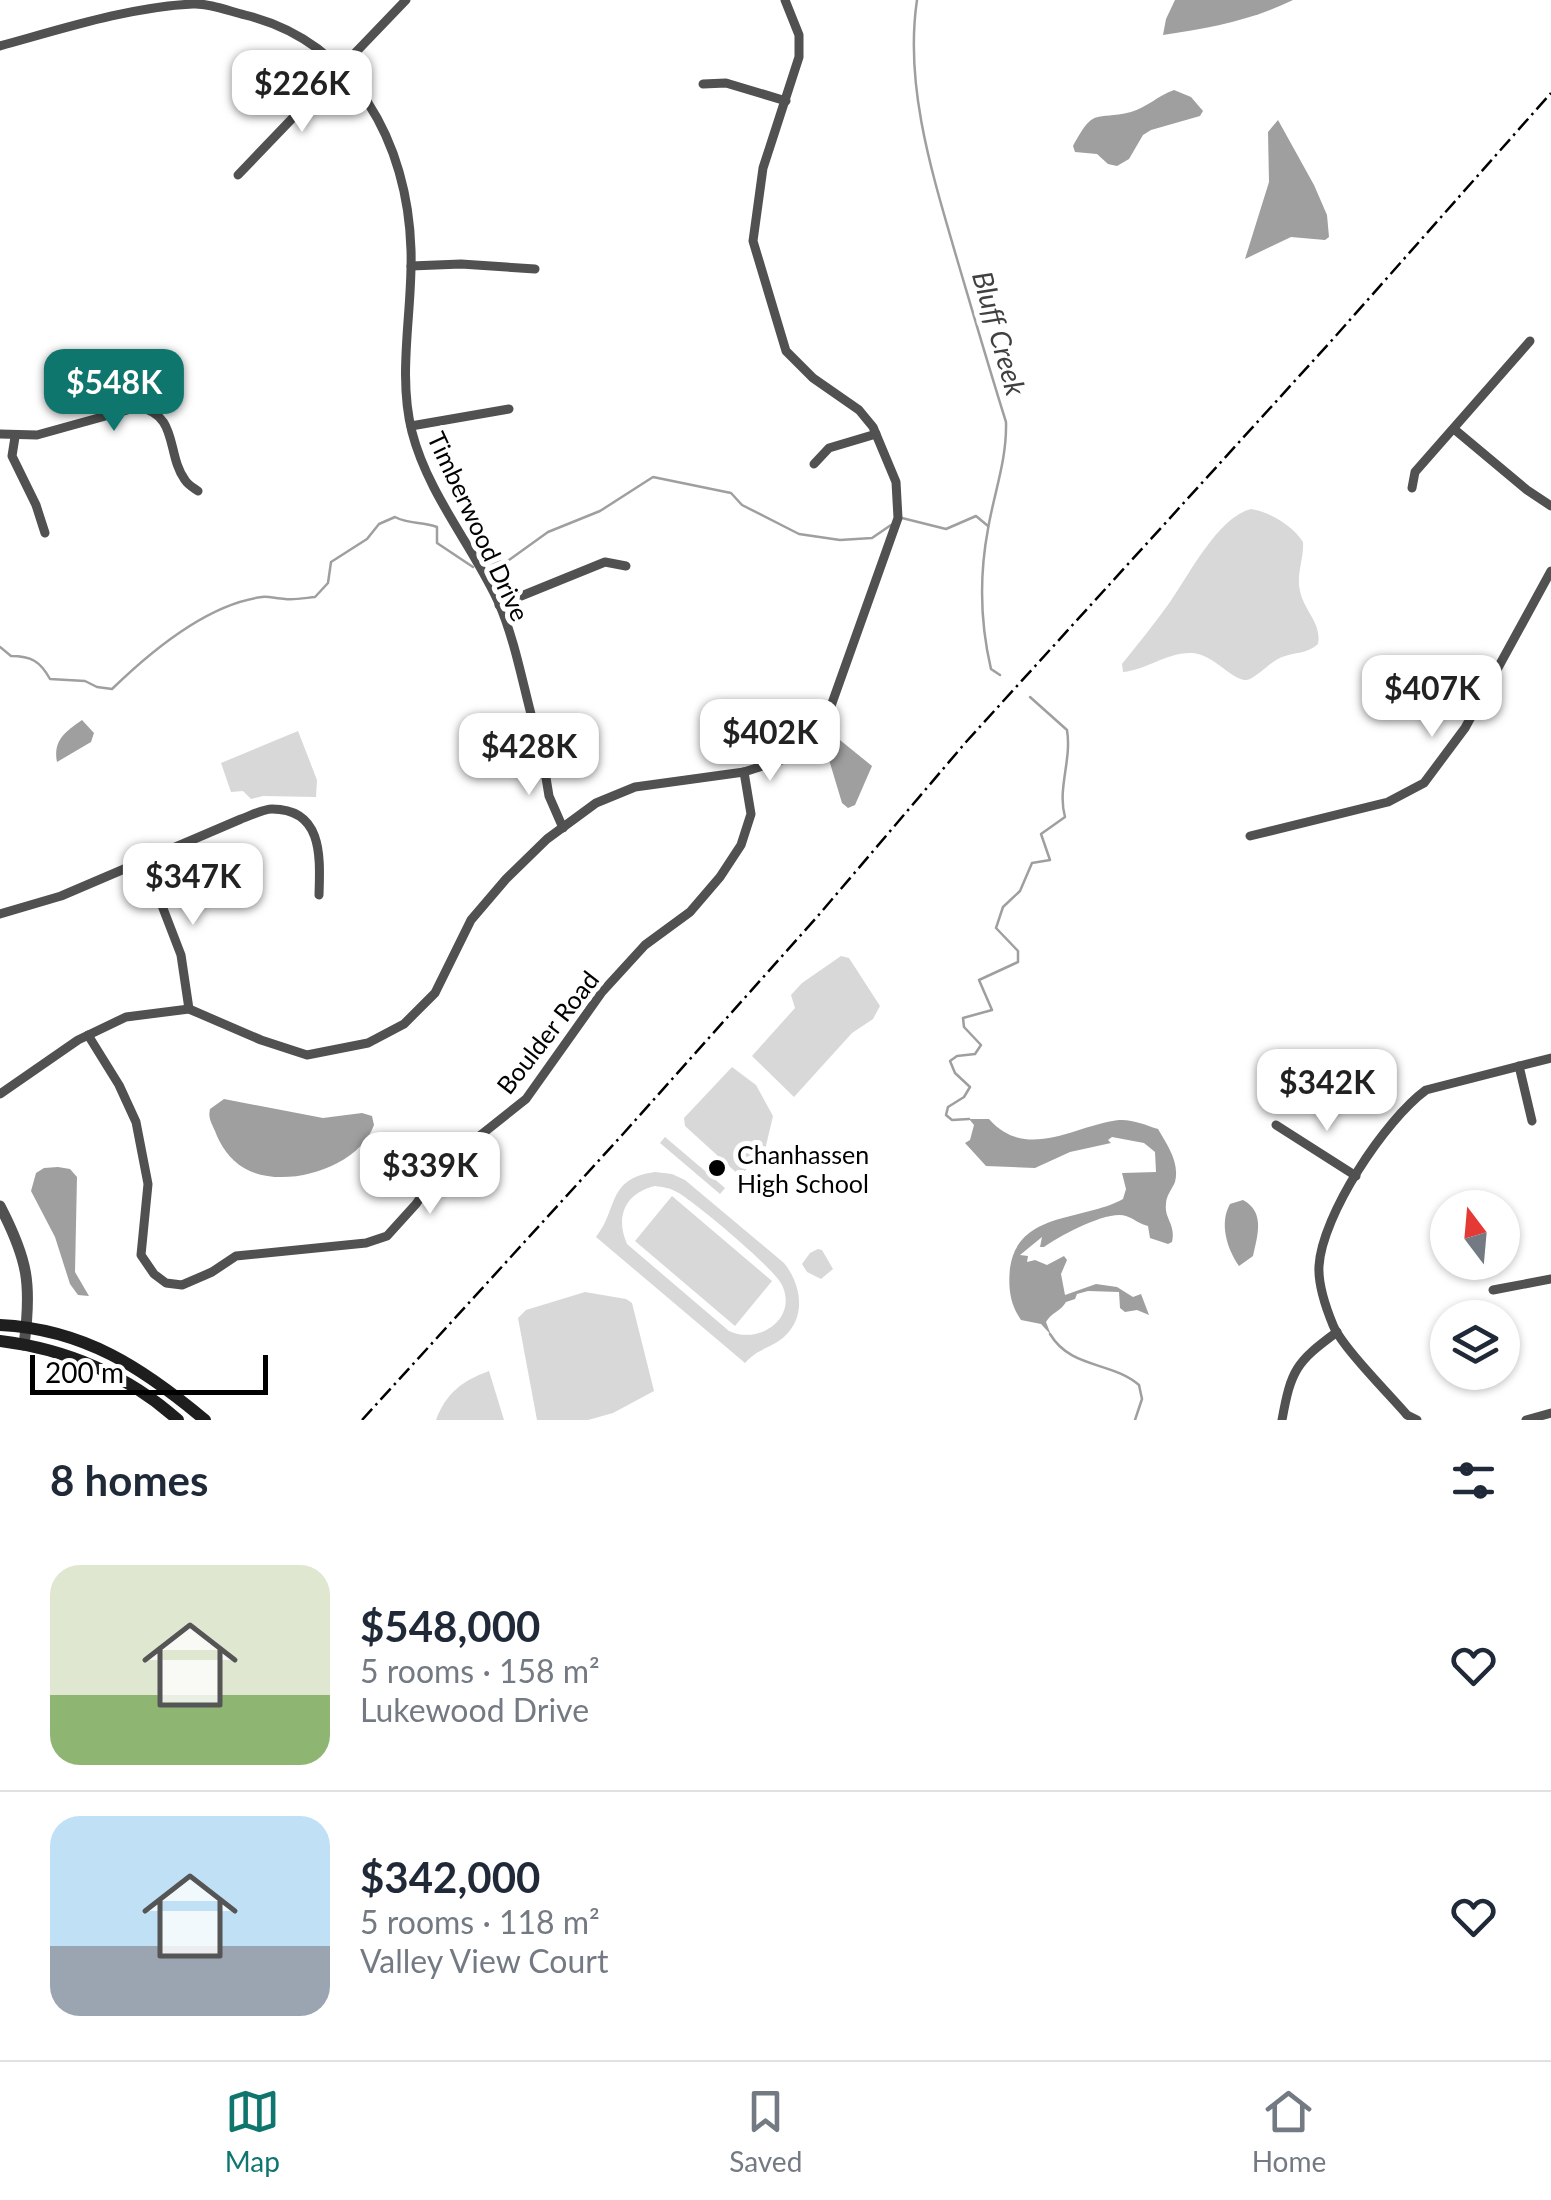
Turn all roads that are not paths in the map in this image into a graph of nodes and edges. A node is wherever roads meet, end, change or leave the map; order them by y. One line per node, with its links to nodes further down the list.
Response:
1 (406, 0): 4 (street)
2 (785, 0): 6 (street)
3 (0, 46): 4 (street, Timberwood Drive)
4 (339, 68): 7 (street); 8 (street, Timberwood Drive)
5 (702, 84): 6 (street)
6 (786, 101): 15 (street)
7 (238, 175)
8 (410, 266): 9 (street); 12 (street, Timberwood Drive)
9 (535, 270)
10 (1530, 341): 13 (street)
11 (509, 408): 12 (street)
12 (411, 426): 24 (street, Timberwood Drive)
13 (1454, 429): 18 (street); 20 (street)
14 (0, 434): 16 (street)
15 (876, 434): 17 (street); 27 (street)
16 (15, 436): 19 (street); 21 (street)
17 (814, 464)
18 (1412, 488)
19 (198, 492)
20 (1551, 506)
21 (45, 533)
22 (626, 566): 24 (street)
23 (1551, 571): 29 (street)
24 (499, 604): 25 (street, Timberwood Drive)
25 (532, 718)
26 (542, 752): 28 (street)
27 (744, 772): 28 (street); 34 (street, Boulder Road)
28 (563, 828): 33 (street)
29 (1250, 836)
30 (144, 859): 31 (street); 32 (street); 33 (street)
31 (319, 895)
32 (0, 914)
33 (189, 1009): 34 (street)
34 (88, 1036): 37 (street)
35 (1551, 1058): 36 (street)
36 (1519, 1066): 38 (street); 40 (street)
37 (0, 1094)
38 (1532, 1122)
39 (1276, 1125): 40 (street)
40 (1356, 1176): 46 (street)
41 (0, 1206): 45 (street)
42 (1551, 1279): 43 (street)
43 (1494, 1290)
44 (0, 1325): 45 (main road)
45 (26, 1327): 48 (street); 51 (main road)
46 (1336, 1332): 52 (street); 53 (street)
47 (0, 1342): 48 (main road)
48 (24, 1345): 50 (main road)
49 (1551, 1413): 54 (street)
50 (178, 1420)
51 (205, 1420)
52 (1282, 1420)
53 (1417, 1420)
54 (1526, 1420)

